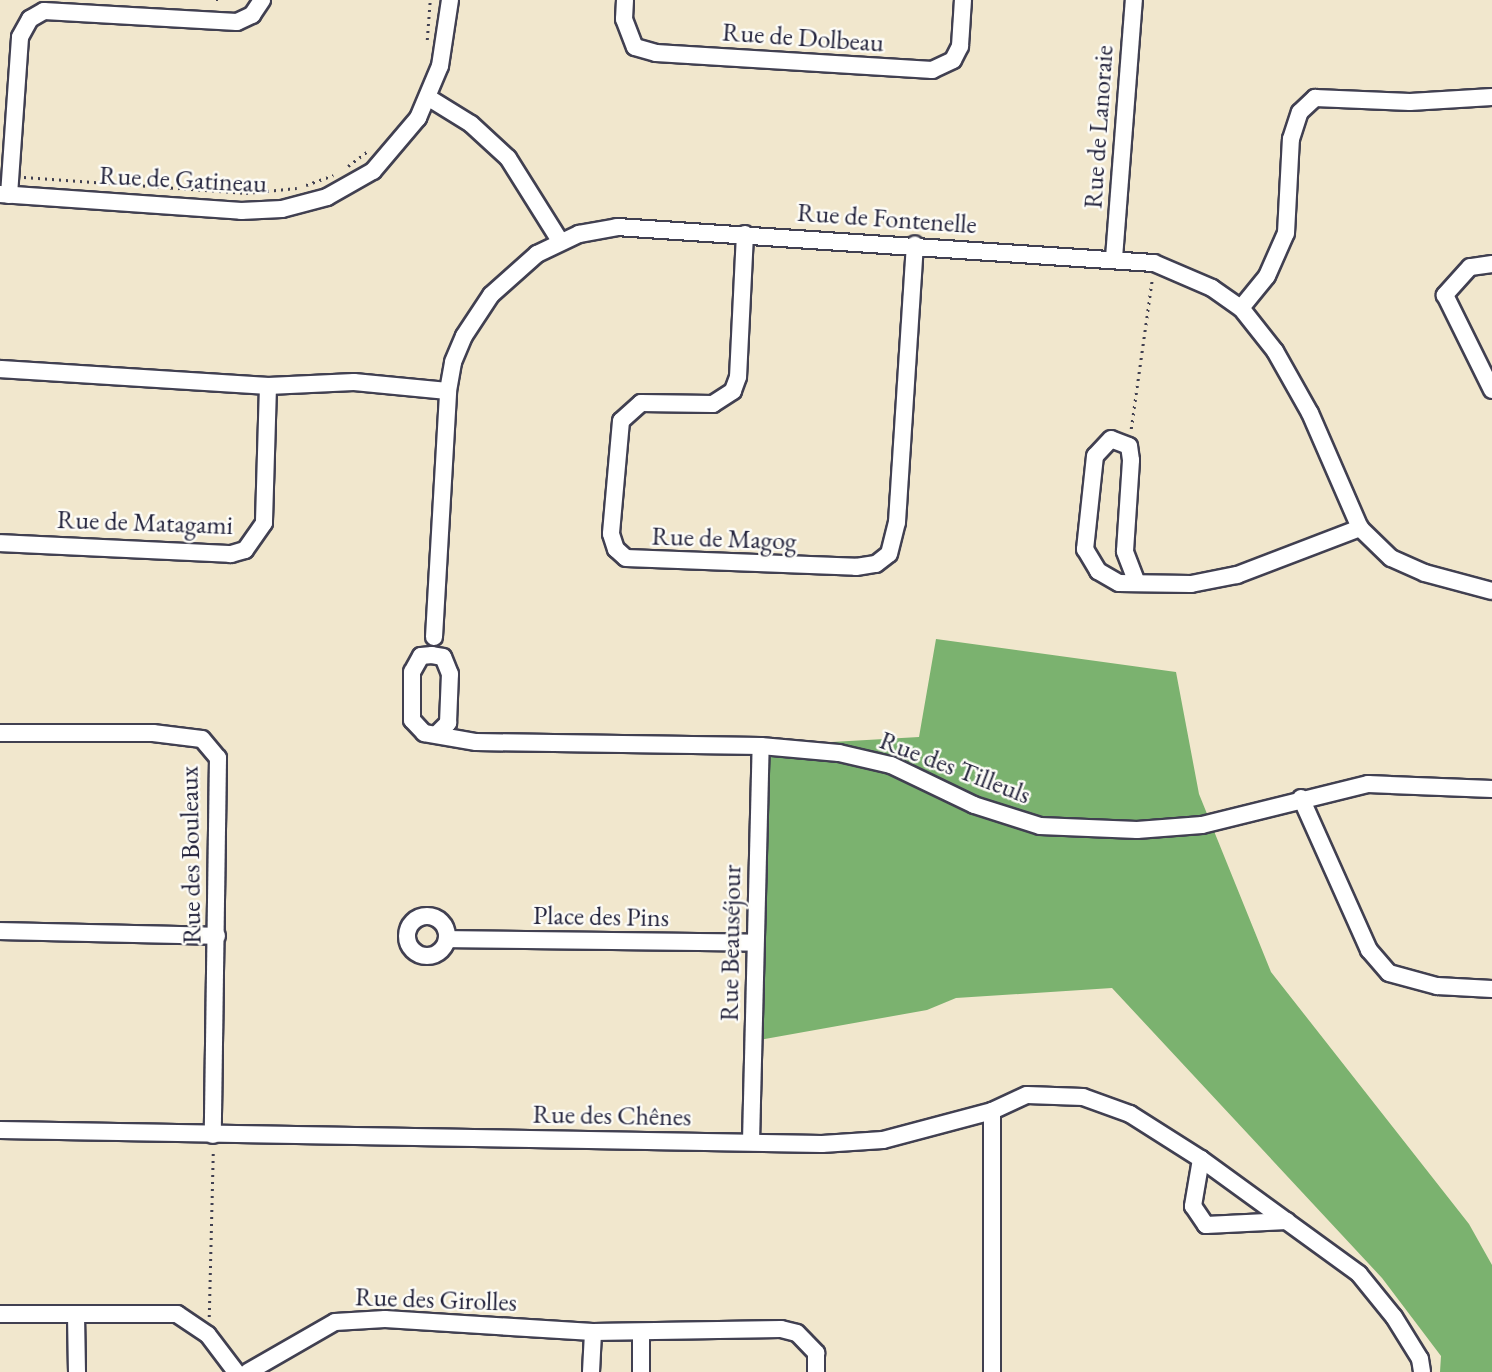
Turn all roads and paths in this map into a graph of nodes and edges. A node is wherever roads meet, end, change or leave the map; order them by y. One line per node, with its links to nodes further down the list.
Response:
1 (262, 0): 12 (street)
2 (430, 0): 7 (path)
3 (450, 0): 9 (street, Rue de Gatineau)
4 (625, 0): 5 (street, Rue de Dolbeau)
5 (962, 0)
6 (1134, 0): 16 (street, Rue de Lanoraie)
7 (427, 43)
8 (1492, 96): 19 (street)
9 (429, 98): 12 (street, Rue de Gatineau); 14 (street)
10 (370, 149): 11 (path, Rue de Gatineau)
11 (32, 178)
12 (5, 195)
13 (745, 234): 14 (street, Rue de Fontenelle); 15 (street, Rue de Fontenelle); 15 (street, Rue de Magog)
14 (559, 240): 23 (street, Rue de Fontenelle)
15 (915, 245): 16 (street, Rue de Fontenelle)
16 (1114, 258): 17 (street, Rue de Fontenelle)
17 (1154, 263): 19 (street, Rue de Fontenelle); 24 (path)
18 (1492, 264): 22 (street)
19 (1241, 308): 25 (street, Rue de Fontenelle)
20 (0, 369): 21 (street)
21 (268, 387): 23 (street); 26 (street, Rue de Matagami)
22 (1492, 390)
23 (449, 391): 29 (street, Rue de Fontenelle)
24 (1129, 446): 27 (street); 27 (street)
25 (1360, 528): 27 (street); 28 (street, Rue de Fontenelle)
26 (0, 543)
27 (1137, 583)
28 (1492, 591)
29 (434, 637)
30 (0, 733): 36 (street, Rue des Bouleaux)
31 (437, 734): 31 (street, Rue des Tilleuls); 32 (street, Rue des Tilleuls)
32 (761, 746): 34 (street, Rue des Tilleuls); 38 (street, Rue Beauséjour)
33 (1492, 789): 34 (street, Rue des Tilleuls)
34 (1301, 798): 39 (street)
35 (0, 931): 36 (street)
36 (217, 936): 42 (street, Rue des Bouleaux)
37 (447, 939): 38 (street, Place des Pins)
38 (755, 943): 43 (street, Rue Beauséjour)
39 (1492, 989)
40 (992, 1111): 43 (street, Rue des Chênes); 44 (street, Rue des Chênes); 57 (street)
41 (0, 1130): 42 (street, Rue des Chênes)
42 (213, 1135): 43 (street, Rue des Chênes); 50 (path)
43 (751, 1142)
44 (1200, 1159): 45 (street, Rue des Chênes); 45 (street)
45 (1287, 1221): 58 (street, Rue des Chênes)
46 (0, 1314): 47 (street)
47 (76, 1315): 50 (street); 51 (street)
48 (593, 1332): 49 (street, Rue des Girolles); 53 (street, Rue des Girolles); 54 (street)
49 (641, 1332): 55 (street); 56 (street, Rue des Girolles)
50 (208, 1335): 52 (street)
51 (77, 1372)
52 (236, 1372)
53 (248, 1372)
54 (591, 1372)
55 (640, 1372)
56 (816, 1372)
57 (992, 1372)
58 (1422, 1372)

